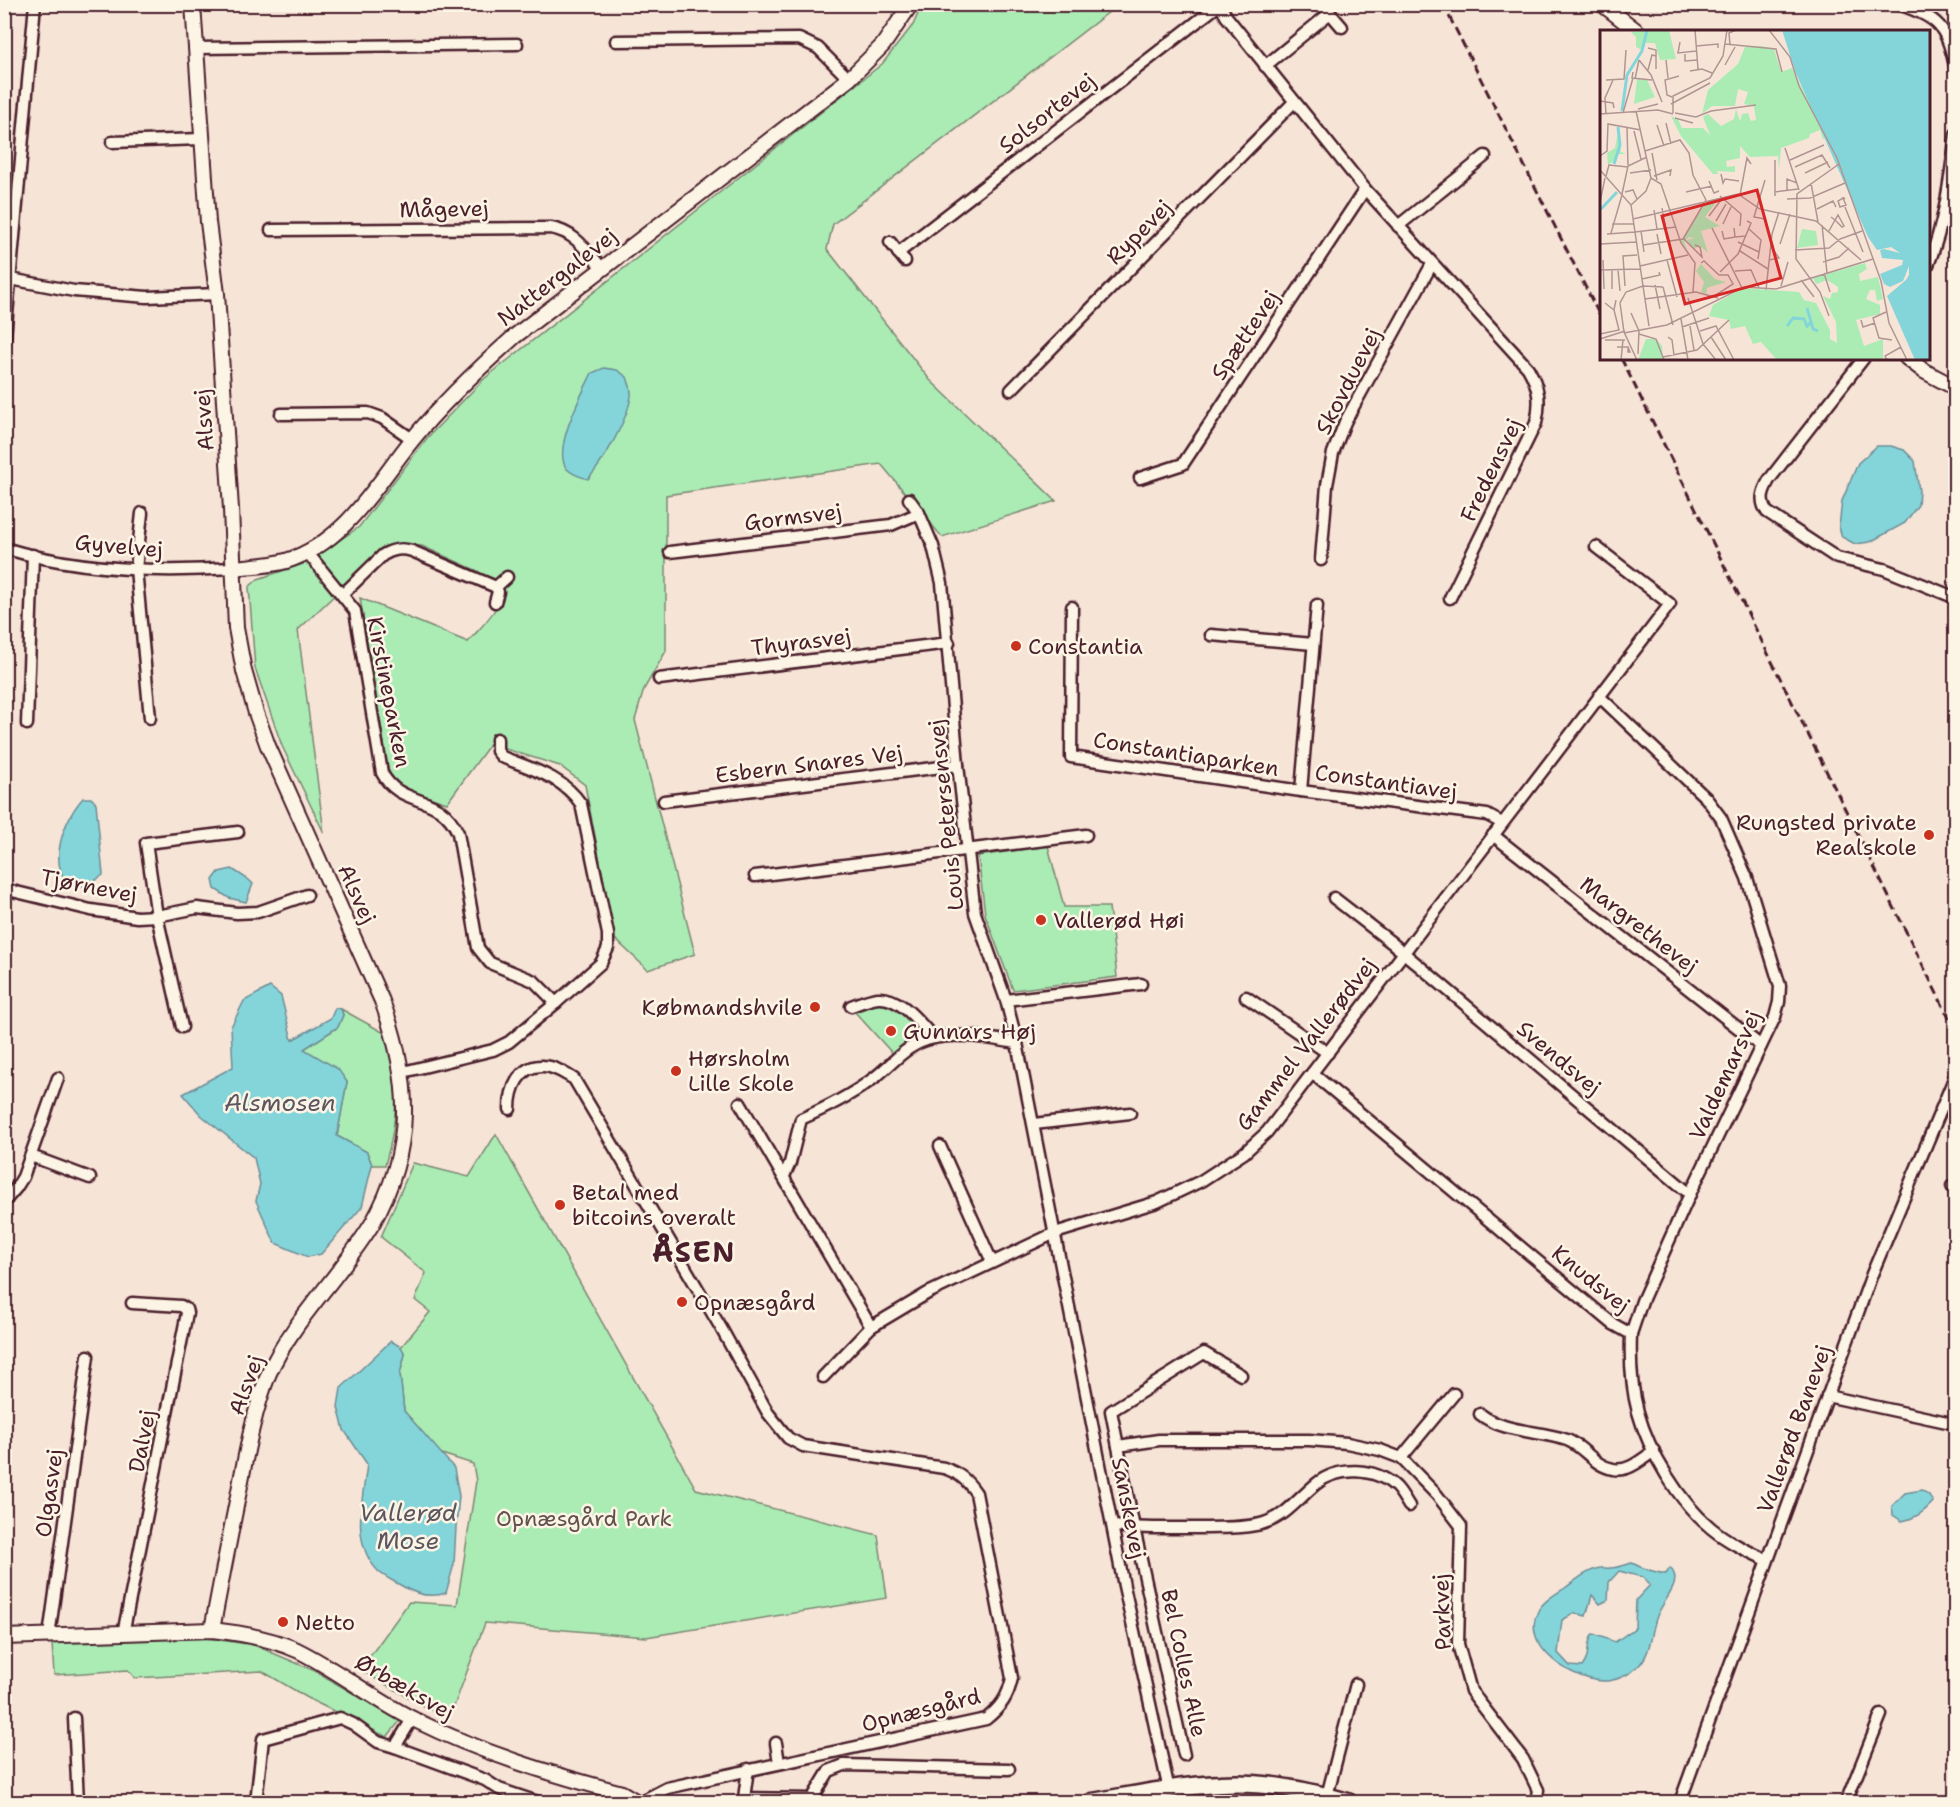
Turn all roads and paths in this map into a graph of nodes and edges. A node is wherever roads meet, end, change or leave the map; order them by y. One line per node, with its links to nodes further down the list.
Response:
1 (36, 4): 27 (street)
2 (193, 4): 11 (street, Alsvej)
3 (911, 4): 14 (street, Nattergalevej)
4 (1220, 4): 12 (street, Fredensvej); 23 (street, Solsortevej)
5 (1602, 4): 8 (street)
6 (1898, 4): 13 (street)
7 (1342, 27): 12 (street)
8 (1635, 30)
9 (616, 41): 14 (street)
10 (517, 44): 11 (street)
11 (195, 48): 17 (street, Alsvej)
12 (1265, 66): 15 (street, Fredensvej)
13 (1956, 70)
14 (849, 79): 26 (street, Nattergalevej)
15 (1294, 102): 20 (street, Fredensvej); 33 (street, Rypevej)
16 (1956, 134): 24 (street)
17 (201, 139): 18 (street); 28 (street, Alsvej)
18 (112, 142)
19 (1485, 156): 21 (street)
20 (1365, 189): 21 (street, Fredensvej); 36 (street, Spættevej)
21 (1398, 226): 25 (street, Fredensvej)
22 (271, 230): 26 (street, Mågevej)
23 (890, 242)
24 (1930, 262)
25 (1432, 264): 45 (street, Skovduevej); 51 (street, Fredensvej)
26 (602, 268): 35 (street, Nattergalevej)
27 (8, 278): 28 (street); 29 (street)
28 (217, 294): 46 (street, Alsvej)
29 (4, 348)
30 (1862, 360): 52 (street)
31 (1910, 360): 32 (street)
32 (1956, 388)
33 (1011, 390)
34 (281, 414): 35 (street)
35 (412, 440): 42 (street, Nattergalevej)
36 (1140, 478)
37 (909, 498): 39 (street, Louis Petersensvej)
38 (142, 513): 47 (street)
39 (919, 513): 43 (street, Gormsvej); 57 (street, Louis Petersensvej)
40 (1596, 547): 60 (street, Gammel Vallerødvej)
41 (4, 548): 44 (street, Gyvelvej)
42 (308, 552): 46 (street, Nattergalevej); 50 (street, Kirstineparken)
43 (670, 552)
44 (33, 555): 47 (street, Gyvelvej); 62 (street)
45 (1321, 560)
46 (232, 568): 47 (street, Gyvelvej); 88 (street, Alsvej)
47 (136, 569): 61 (street)
48 (507, 577): 49 (street)
49 (496, 587): 50 (street, Kirstineparken); 53 (street)
50 (343, 594): 81 (street, Kirstineparken)
51 (1450, 598)
52 (1956, 598)
53 (495, 602)
54 (1317, 605): 58 (street, Constantiavej)
55 (1072, 607): 65 (street, Constantiaparken)
56 (1211, 635): 58 (street)
57 (949, 643): 59 (street, Thyrasvej); 64 (street, Louis Petersensvej)
58 (1313, 644): 65 (street, Constantiavej)
59 (659, 679)
60 (1599, 696): 67 (street, Gammel Vallerødvej); 86 (street, Valdemarsvej)
61 (150, 718)
62 (27, 724)
63 (496, 739): 81 (street)
64 (958, 765): 66 (street, Esbern Snares Vej); 71 (street, Louis Petersensvej)
65 (1301, 791): 67 (street, Constantiavej)
66 (664, 801)
67 (1502, 823): 70 (street, Gammel Vallerødvej)
68 (238, 832): 76 (street)
69 (1086, 835): 71 (street)
70 (1493, 835): 77 (street, Gammel Vallerødvej); 86 (street, Margrethevej)
71 (968, 851): 72 (street); 80 (street, Louis Petersensvej)
72 (755, 876)
73 (4, 889): 76 (street, Tjørnevej)
74 (307, 895): 76 (street, Tjørnevej)
75 (1334, 898): 77 (street, Svendsvej)
76 (157, 916): 83 (street)
77 (1403, 952): 87 (street, Gammel Vallerødvej); 100 (street, Svendsvej)
78 (1141, 984): 80 (street)
79 (1246, 997): 87 (street)
80 (1006, 1000): 85 (street, Louis Petersensvej)
81 (556, 1003): 88 (street)
82 (851, 1006): 84 (street)
83 (182, 1027)
84 (934, 1038): 85 (street); 98 (street)
85 (1017, 1043): 95 (street, Louis Petersensvej)
86 (1761, 1046): 100 (street, Valdemarsvej)
87 (1328, 1053): 89 (street, Gammel Vallerødvej)
88 (403, 1072): 121 (street, Alsvej)
89 (1312, 1073): 102 (street, Gammel Vallerødvej); 106 (street, Knudsvej)
90 (1956, 1074): 111 (street, Vallerød Banevej)
91 (58, 1078): 97 (street)
92 (740, 1103): 98 (street)
93 (510, 1109): 132 (street, Opnæsgård)
94 (1130, 1113): 95 (street)
95 (1034, 1125): 102 (street, Louis Petersensvej)
96 (940, 1146): 103 (street)
97 (31, 1156): 99 (street); 101 (street)
98 (784, 1176): 105 (street)
99 (90, 1178)
100 (1690, 1194): 106 (street, Valdemarsvej)
101 (4, 1202)
102 (1055, 1233): 103 (street, Gammel Vallerødvej); 118 (street, Sanskevej)
103 (992, 1262): 105 (street, Gammel Vallerødvej)
104 (132, 1303): 122 (street, Dalvej)
105 (871, 1326): 109 (street, Gammel Vallerødvej)
106 (1631, 1334): 115 (street, Knudsvej)
107 (88, 1356): 123 (street, Olgasvej)
108 (1240, 1375): 114 (street, Bel Colles Alle)
109 (823, 1377)
110 (1454, 1394): 116 (street)
111 (1827, 1396): 113 (street); 120 (street, Vallerød Banevej)
112 (1480, 1414): 115 (street)
113 (1956, 1424)
114 (1118, 1446): 116 (street, Parkvej); 119 (street, Bel Colles Alle)
115 (1654, 1451): 120 (street, Knudsvej)
116 (1401, 1458): 143 (street, Parkvej)
117 (1409, 1506): 119 (street)
118 (1113, 1526): 119 (street); 135 (street, Sanskevej)
119 (1134, 1528): 131 (street, Bel Colles Alle)
120 (1767, 1560): 144 (street, Vallerød Banevej)
121 (212, 1630): 122 (street, Ørbæksvej); 128 (street, Ørbæksvej)
122 (123, 1634): 123 (street, Ørbæksvej)
123 (49, 1636): 124 (street, Ørbæksvej)
124 (4, 1637)
125 (1356, 1684): 136 (street)
126 (1881, 1715): 145 (street)
127 (74, 1718): 137 (street)
128 (412, 1719): 130 (street); 140 (street, Ørbæksvej)
129 (776, 1743): 132 (street)
130 (395, 1748): 138 (street); 139 (street)
131 (1184, 1755)
132 (779, 1762): 133 (street, Opnæsgård)
133 (748, 1769): 134 (street); 140 (street, Opnæsgård)
134 (1010, 1769)
135 (1169, 1790): 136 (main road); 141 (main road)
136 (1327, 1796): 142 (main road)
137 (78, 1803)
138 (256, 1803)
139 (538, 1803)
140 (639, 1803)
141 (1092, 1803)
142 (1348, 1803)
143 (1536, 1803)
144 (1680, 1803)
145 (1846, 1803)

